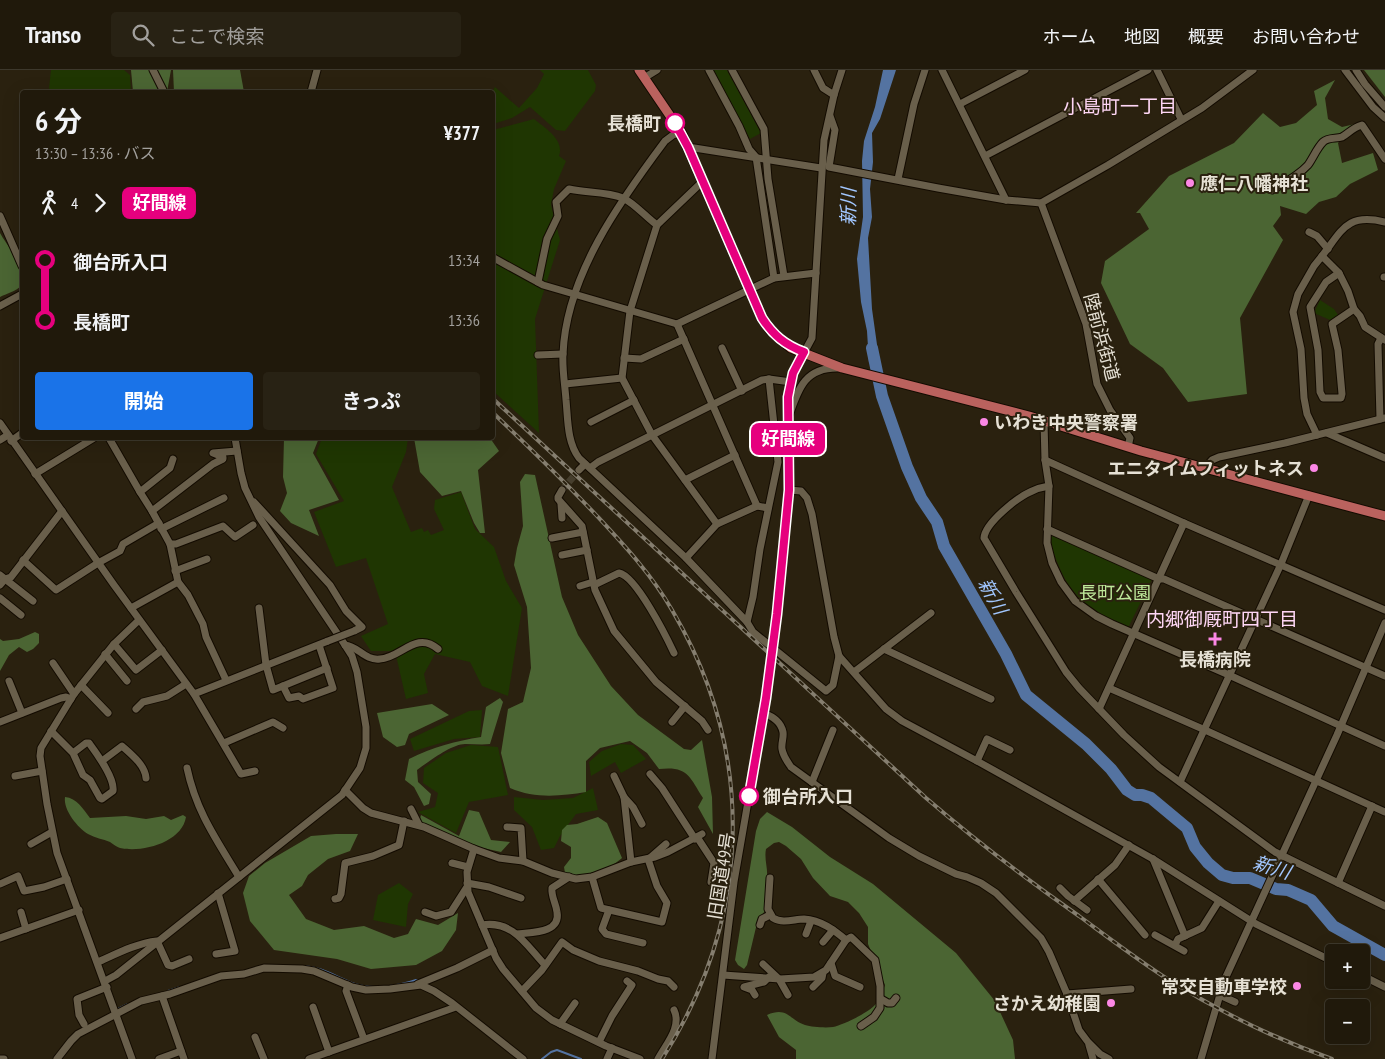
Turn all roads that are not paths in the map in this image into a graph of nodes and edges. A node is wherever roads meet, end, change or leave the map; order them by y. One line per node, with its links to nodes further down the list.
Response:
1 (153, 70): 17 (street)
2 (317, 70): 18 (street)
3 (657, 70): 16 (street)
4 (709, 70): 28 (street)
5 (732, 70): 29 (street)
6 (814, 70): 19 (street)
7 (842, 70): 19 (street)
8 (925, 70): 32 (street)
9 (942, 70): 20 (street)
10 (1025, 70): 20 (street)
11 (1148, 70): 27 (street)
12 (1157, 70): 24 (street)
13 (1253, 70): 24 (street)
14 (1345, 70): 23 (street)
15 (1356, 70): 21 (street)
16 (642, 74): 25 (main road)
17 (163, 90)
18 (312, 90)
19 (834, 95): 22 (street)
20 (960, 104): 27 (street)
21 (1385, 106)
22 (830, 116): 31 (street); 32 (street)
23 (1385, 118)
24 (1182, 119): 37 (street)
25 (681, 132): 26 (main road); 35 (street)
26 (688, 147): 28 (street); 33 (main road)
27 (985, 156): 36 (street)
28 (756, 157): 29 (street); 49 (street)
29 (767, 158): 31 (street); 48 (street)
30 (1385, 159): 34 (street)
31 (821, 168): 46 (street)
32 (898, 179): 36 (street)
33 (703, 181): 40 (street); 51 (main road)
34 (1272, 190)
35 (624, 198): 40 (street); 50 (street); 53 (street)
36 (1006, 200): 37 (street)
37 (1041, 203): 87 (street, 陸前浜街道)
38 (0, 216): 45 (street)
39 (1385, 222): 42 (street)
40 (657, 225): 56 (street)
41 (1309, 232): 42 (street)
42 (1328, 249): 43 (street)
43 (1322, 256): 47 (street); 81 (street)
44 (495, 259): 50 (street)
45 (20, 261)
46 (816, 273): 48 (street); 61 (street)
47 (1339, 273): 55 (street); 55 (street)
48 (784, 276): 49 (street)
49 (774, 278): 51 (street)
50 (538, 282): 53 (street)
51 (749, 290): 57 (street); 61 (main road)
52 (20, 295): 54 (street)
53 (574, 295): 56 (street); 62 (street)
54 (0, 306)
55 (1354, 309): 59 (street)
56 (630, 311): 57 (street); 64 (street)
57 (677, 324): 58 (street)
58 (684, 339): 64 (street); 72 (street)
59 (1383, 339): 74 (street)
60 (722, 348): 70 (street)
61 (804, 352): 65 (main road); 68 (street)
62 (563, 354): 63 (street); 69 (street)
63 (538, 355)
64 (624, 358): 66 (street)
65 (842, 368): 73 (street); 76 (main road)
66 (622, 378): 69 (street); 71 (street)
67 (770, 379): 68 (street); 70 (street); 107 (street)
68 (791, 382): 73 (street)
69 (565, 384): 93 (street)
70 (742, 391): 72 (street)
71 (634, 400): 75 (street); 80 (street)
72 (713, 405): 80 (street); 89 (street)
73 (788, 416): 100 (street)
74 (1383, 419): 78 (street)
75 (591, 422)
76 (1044, 422): 87 (main road); 92 (street)
77 (0, 423): 82 (street)
78 (1327, 433): 81 (street); 90 (street)
79 (20, 434): 82 (street)
80 (652, 435): 93 (street); 97 (street)
81 (1316, 435): 94 (street)
82 (10, 438): 83 (street); 96 (street)
83 (0, 440)
84 (91, 440): 96 (street)
85 (110, 440): 101 (street)
86 (235, 440): 88 (street)
87 (1128, 447): 94 (main road)
88 (237, 451): 104 (street); 109 (street)
89 (735, 455): 97 (street); 106 (street)
90 (1385, 458)
91 (173, 459): 101 (street)
92 (1045, 460): 98 (street); 113 (street)
93 (587, 466): 95 (street); 123 (street)
94 (1206, 467): 102 (main road)
95 (579, 470)
96 (35, 474): 108 (street)
97 (685, 480): 112 (street)
98 (1049, 486): 116 (street); 174 (street)
99 (562, 490): 105 (street)
100 (789, 490): 154 (street); 177 (street, 旧国道49号, bridge)
101 (140, 492): 109 (street)
102 (1308, 495): 110 (main road); 126 (street)
103 (224, 498): 115 (street)
104 (250, 499): 147 (street, bridge); 148 (street)
105 (561, 504): 111 (street); 117 (street)
106 (757, 506): 107 (street); 112 (street)
107 (768, 508): 143 (street)
108 (62, 511): 124 (street); 125 (street)
109 (152, 511): 115 (street)
110 (1385, 516)
111 (562, 518)
112 (717, 524): 123 (street)
113 (1184, 524): 126 (street); 129 (street)
114 (253, 525): 119 (street)
115 (160, 526): 119 (street); 125 (street)
116 (1047, 529): 129 (street); 145 (street)
117 (583, 532): 118 (street); 120 (street)
118 (552, 538)
119 (170, 544): 127 (street)
120 (587, 550): 121 (street); 131 (street)
121 (562, 555)
122 (207, 558): 127 (street)
123 (686, 558): 143 (street)
124 (23, 560): 125 (street); 128 (street)
125 (98, 563): 136 (street)
126 (1281, 564): 138 (street); 141 (street)
127 (175, 571): 130 (street)
128 (3, 577): 132 (street); 135 (street)
129 (1159, 579): 141 (street); 145 (street)
130 (178, 582): 136 (street); 162 (street)
131 (594, 583): 133 (street); 152 (street); 172 (street)
132 (0, 585)
133 (580, 586)
134 (0, 598): 140 (street)
135 (33, 601)
136 (131, 608): 142 (street)
137 (259, 608): 156 (street)
138 (1385, 610)
139 (931, 613): 150 (street)
140 (22, 615)
141 (1256, 618): 157 (street); 160 (street)
142 (139, 620): 146 (street); 151 (street)
143 (746, 622): 154 (street)
144 (1385, 623): 157 (street)
145 (1133, 634): 160 (street); 168 (street)
146 (114, 644): 151 (street); 153 (street)
147 (319, 645): 156 (street); 158 (street)
148 (345, 645): 149 (street); 202 (street)
149 (438, 649)
150 (884, 649): 159 (street); 171 (street)
151 (162, 650): 165 (street)
152 (674, 653)
153 (105, 654): 164 (street); 166 (street)
154 (839, 656): 159 (street)
155 (53, 663): 170 (street)
156 (266, 665): 162 (street); 167 (street)
157 (1366, 667): 161 (street); 180 (street)
158 (327, 668): 167 (street); 167 (street)
159 (854, 672): 191 (street)
160 (1229, 675): 180 (street); 185 (street)
161 (1385, 676)
162 (226, 680): 169 (street)
163 (9, 681): 175 (street)
164 (127, 681)
165 (186, 684): 169 (street); 173 (street)
166 (81, 685): 170 (street); 176 (street)
167 (283, 686)
168 (1109, 688): 174 (street); 185 (street)
169 (194, 694): 186 (street)
170 (72, 696): 175 (street); 182 (street)
171 (991, 699)
172 (685, 706): 179 (street); 183 (street)
173 (136, 708)
174 (1099, 709): 201 (street)
175 (22, 713): 178 (street)
176 (108, 713)
177 (763, 713): 200 (street); 274 (street, 旧国道49号)
178 (0, 722)
179 (672, 722)
180 (1340, 726): 187 (street); 199 (street)
181 (283, 728): 186 (street)
182 (51, 730): 189 (street); 193 (street)
183 (708, 730)
184 (834, 730): 200 (street)
185 (1205, 730): 199 (street); 201 (street)
186 (224, 743): 194 (street)
187 (1385, 746)
188 (1010, 750): 191 (street)
189 (73, 753): 190 (street); 190 (street)
190 (102, 761): 198 (street)
191 (977, 761): 215 (street)
192 (187, 768): 224 (street)
193 (42, 771): 196 (street); 211 (street)
194 (255, 771)
195 (650, 774): 212 (street)
196 (16, 776)
197 (614, 776): 203 (street)
198 (146, 778)
199 (1315, 780): 204 (street); 217 (street)
200 (812, 782): 288 (street)
201 (1180, 782): 217 (street)
202 (345, 790): 207 (street); 224 (street)
203 (624, 797): 208 (street); 221 (street)
204 (1372, 806): 206 (street); 231 (street)
205 (411, 809): 209 (street)
206 (1385, 812)
207 (404, 821): 209 (street); 237 (street)
208 (642, 824)
209 (419, 825): 216 (street)
210 (507, 826): 220 (street)
211 (52, 832): 213 (street); 228 (street)
212 (698, 837): 218 (street); 230 (street)
213 (31, 844)
214 (666, 844): 218 (street)
215 (1129, 845): 219 (street); 229 (street)
216 (474, 849): 220 (street); 223 (street)
217 (1280, 857): 231 (street); 247 (street)
218 (649, 859): 221 (street); 242 (street)
219 (1153, 859): 239 (street); 257 (street)
220 (523, 861): 225 (street)
221 (631, 862): 226 (street)
222 (452, 863): 223 (street)
223 (468, 867): 233 (street)
224 (239, 877): 235 (street)
225 (568, 877): 226 (street); 253 (street)
226 (592, 878): 242 (street)
227 (770, 878): 246 (street)
228 (67, 879): 232 (street); 241 (street)
229 (1098, 879): 238 (street); 255 (street)
230 (711, 882)
231 (1338, 883): 240 (street)
232 (0, 884)
233 (467, 885): 236 (street); 245 (street); 249 (street)
234 (1060, 888): 238 (street)
235 (218, 893): 260 (street); 266 (street)
236 (521, 898)
237 (334, 899)
238 (1074, 901): 243 (street)
239 (1219, 901): 247 (street); 257 (street)
240 (1385, 906)
241 (79, 910): 251 (street); 269 (street)
242 (609, 910): 262 (street)
243 (1088, 910)
244 (21, 912): 251 (street)
245 (425, 912)
246 (770, 915): 248 (street); 250 (street)
247 (1253, 918): 267 (street); 326 (street)
248 (811, 921): 252 (street); 254 (street)
249 (482, 925): 253 (street); 264 (street)
250 (760, 925)
251 (26, 929): 258 (street)
252 (833, 930): 259 (street); 261 (street)
253 (517, 934): 272 (street)
254 (806, 934)
255 (1145, 935)
256 (1156, 935): 263 (street)
257 (1186, 936): 263 (street)
258 (1, 937)
259 (846, 940): 270 (street); 294 (street)
260 (157, 942): 268 (street); 269 (street); 279 (street)
261 (823, 942)
262 (643, 943)
263 (1175, 945): 265 (street)
264 (493, 950): 280 (street); 287 (street)
265 (1184, 950)
266 (216, 954)
267 (1325, 957)
268 (190, 959)
269 (98, 962): 279 (street)
270 (830, 963): 273 (street); 284 (street)
271 (763, 964): 276 (street)
272 (545, 966): 282 (street); 287 (street)
273 (823, 972): 276 (street); 283 (street)
274 (723, 975): 275 (street); 323 (street, 旧国道49号)
275 (770, 978): 276 (street); 289 (street)
276 (779, 978): 290 (street)
277 (1370, 980): 285 (street)
278 (627, 981): 306 (street)
279 (106, 984): 300 (street); 301 (street)
280 (420, 984): 281 (street); 298 (street)
281 (348, 985): 291 (street); 305 (street)
282 (674, 987)
283 (813, 987)
284 (860, 987)
285 (1385, 987)
286 (1131, 989): 288 (street)
287 (522, 991): 302 (street)
288 (1067, 994): 307 (street)
289 (755, 995)
290 (788, 995)
291 (162, 996): 300 (street); 309 (street)
292 (1224, 997): 295 (street)
293 (896, 998): 294 (street)
294 (881, 999): 303 (street)
295 (1236, 1002)
296 (574, 1003): 302 (street)
297 (313, 1007): 310 (street)
298 (456, 1007): 305 (street); 319 (street)
299 (674, 1010): 322 (street)
300 (115, 1011): 313 (street); 314 (street)
301 (84, 1024)
302 (560, 1024): 306 (street)
303 (861, 1026)
304 (255, 1037): 317 (street)
305 (364, 1039): 310 (street)
306 (599, 1042): 308 (street)
307 (1088, 1042): 324 (street); 325 (street)
308 (612, 1048): 320 (street); 321 (street)
309 (181, 1051): 315 (street); 316 (street)
310 (329, 1052): 318 (street)
311 (0, 1059): 312 (street)
312 (4, 1059)
313 (57, 1059)
314 (132, 1059)
315 (159, 1059)
316 (184, 1059)
317 (264, 1059)
318 (309, 1059)
319 (523, 1059)
320 (607, 1059)
321 (640, 1059)
322 (658, 1059)
323 (712, 1059)
324 (1093, 1059)
325 (1109, 1059)
326 (1201, 1059)

